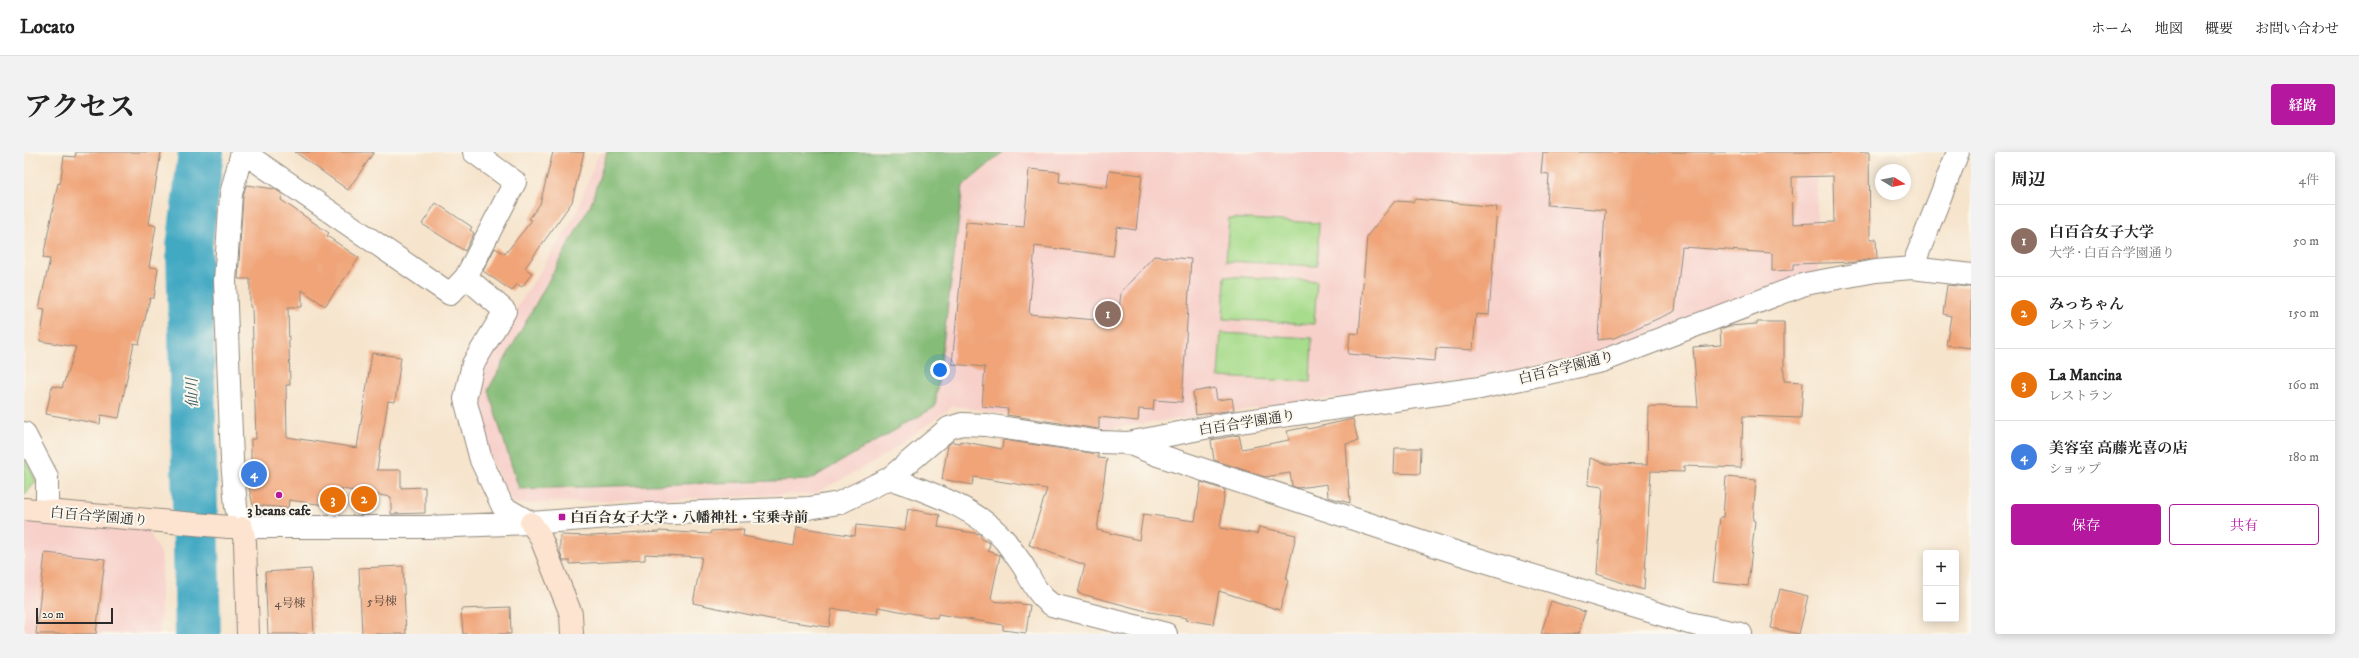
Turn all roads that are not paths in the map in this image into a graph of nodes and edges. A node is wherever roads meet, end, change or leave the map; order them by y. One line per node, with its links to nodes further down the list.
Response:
1 (242, 152): 6 (street); 13 (street)
2 (474, 152): 6 (street)
3 (1958, 152): 4 (street)
4 (1912, 268): 5 (street, 白百合学園通り); 8 (street, 白百合学園通り)
5 (1971, 275)
6 (466, 277): 12 (street)
7 (24, 433): 11 (street)
8 (1128, 443): 9 (street, 白百合学園通り); 17 (street)
9 (890, 478): 12 (street, 白百合学園通り); 16 (street)
10 (24, 509): 11 (street, 白百合学園通り)
11 (47, 511): 13 (street, 白百合学園通り)
12 (532, 523): 13 (street, 白百合学園通り); 15 (street)
13 (236, 527): 14 (street)
14 (248, 634)
15 (572, 634)
16 (1166, 634)
17 (1741, 634)

